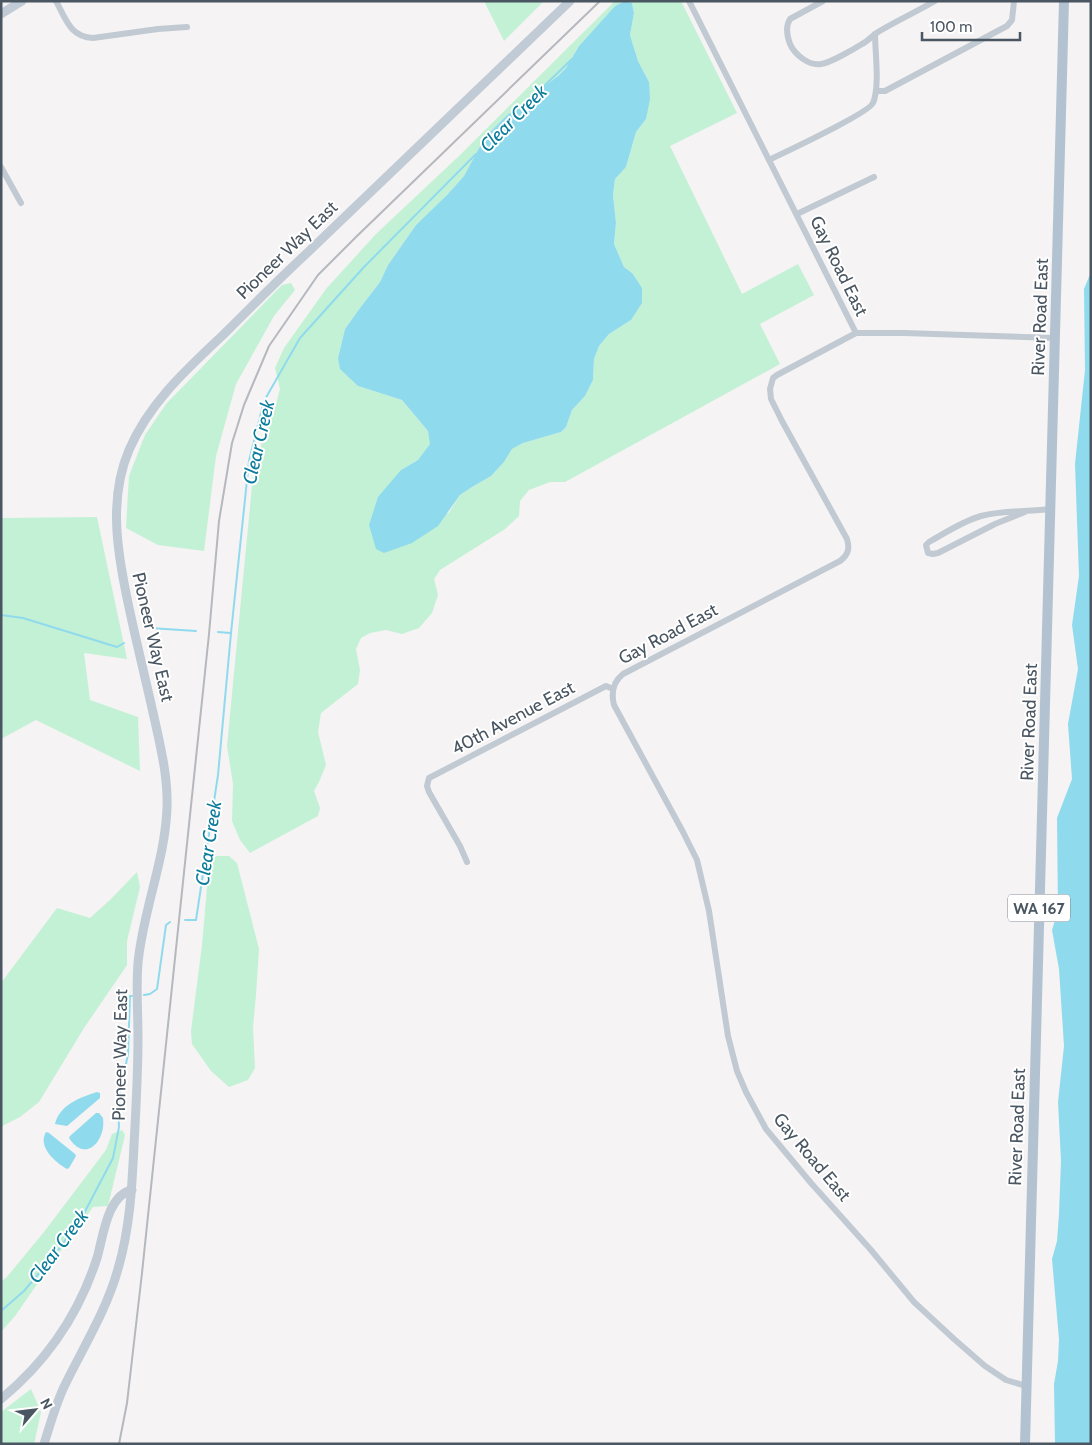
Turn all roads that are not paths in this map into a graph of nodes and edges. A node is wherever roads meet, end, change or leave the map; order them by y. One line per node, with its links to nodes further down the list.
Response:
1 (22, 1): 9 (main road)
2 (56, 1): 10 (street)
3 (570, 1): 24 (main road, Pioneer Way East)
4 (688, 1): 13 (street, Gay Road East)
5 (823, 1): 11 (street)
6 (936, 1): 11 (street)
7 (1014, 1): 12 (street)
8 (1064, 1): 19 (main road, River Road East / WA 167)
9 (1, 14)
10 (187, 27)
11 (875, 34): 12 (street)
12 (876, 91): 13 (street)
13 (770, 160): 17 (street, Gay Road East)
14 (1, 167): 16 (street)
15 (874, 177): 17 (street)
16 (21, 203)
17 (797, 214): 18 (street, Gay Road East)
18 (856, 333): 19 (street); 22 (street, Gay Road East)
19 (1055, 338): 20 (main road, River Road East / WA 167)
20 (1051, 509): 21 (street); 25 (main road, River Road East / WA 167)
21 (1025, 512): 21 (street)
22 (613, 689): 23 (street, 40th Avenue East); 25 (street, Gay Road East)
23 (467, 862)
24 (132, 1190): 26 (main road); 27 (main road, Pioneer Way East)
25 (1026, 1386): 28 (main road, River Road East / WA 167)
26 (1, 1400)
27 (44, 1444)
28 (1025, 1444)

